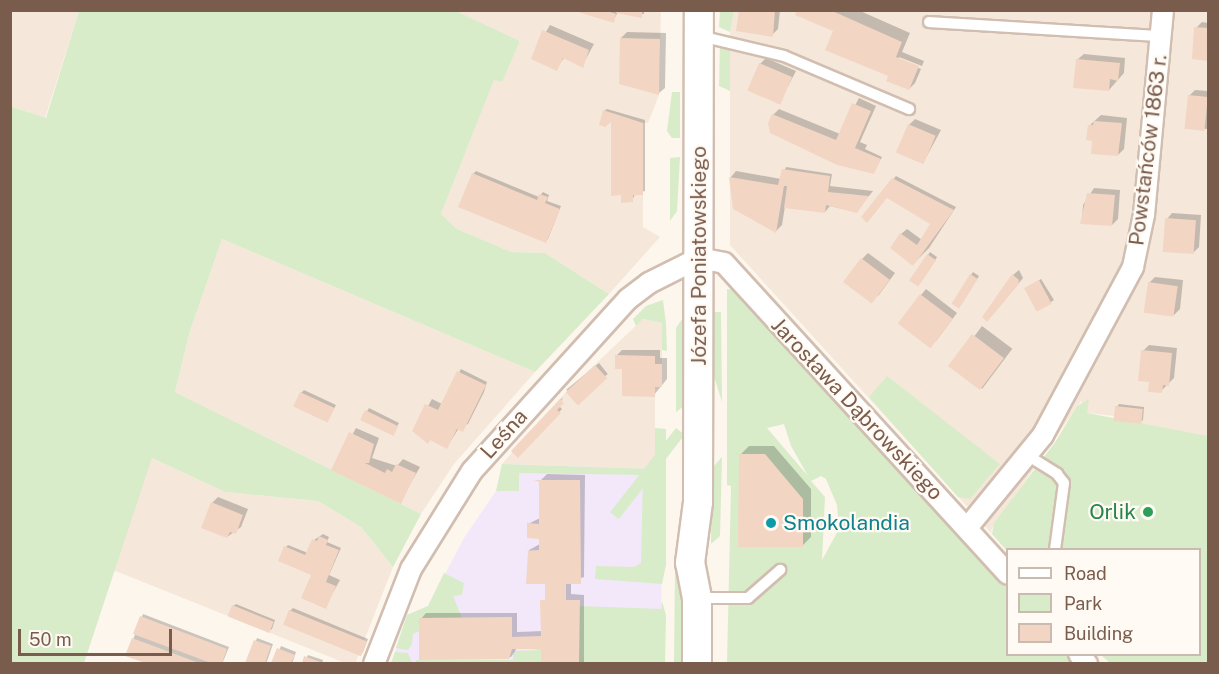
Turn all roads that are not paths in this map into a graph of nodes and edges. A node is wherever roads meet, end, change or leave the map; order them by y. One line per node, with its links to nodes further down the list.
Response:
1 (1163, 10): 4 (street, Powstańców 1863 r.)
2 (929, 22): 4 (lane)
3 (699, 23): 5 (lane); 6 (street, Józefa Poniatowskiego)
4 (1161, 36): 7 (street, Powstańców 1863 r.)
5 (909, 109)
6 (699, 258): 8 (street, Jarosława Dąbrowskiego); 12 (street, Józefa Poniatowskiego); 13 (street, Leśna)
7 (1027, 455): 8 (street, Powstańców 1863 r.); 9 (lane)
8 (967, 528): 11 (street, Jarosława Dąbrowskiego)
9 (1055, 548)
10 (780, 570): 12 (lane)
11 (1006, 572)
12 (697, 598): 14 (street, Józefa Poniatowskiego)
13 (374, 663)
14 (697, 663)

